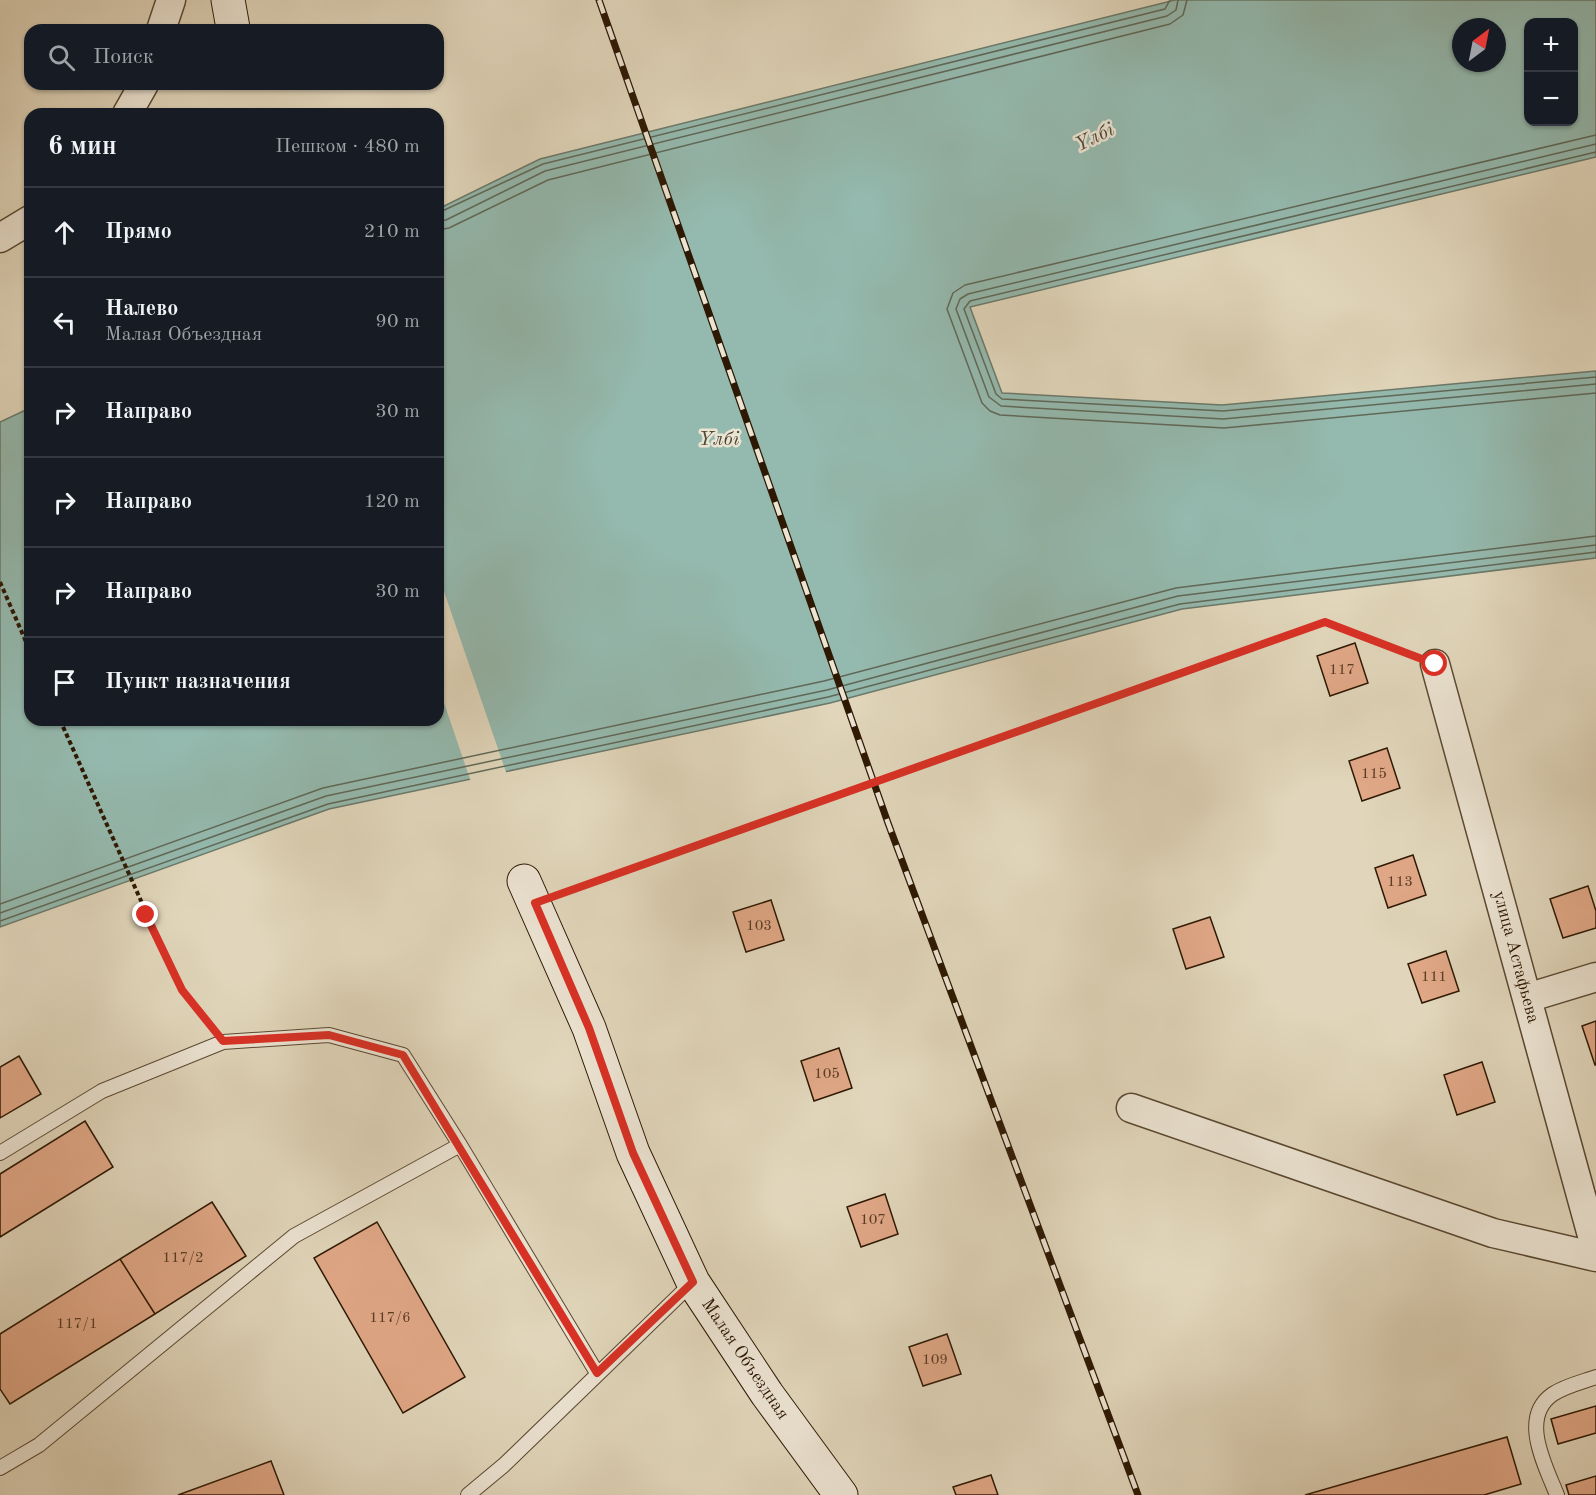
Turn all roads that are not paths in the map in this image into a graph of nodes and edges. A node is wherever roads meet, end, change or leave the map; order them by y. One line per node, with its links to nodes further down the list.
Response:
1 (171, 0): 2 (street)
2 (164, 24)
3 (141, 90): 4 (street)
4 (130, 108)
5 (24, 224): 6 (street)
6 (0, 238)
7 (1435, 664): 10 (street, улица Астафьева)
8 (529, 892): 16 (main road, Малая Объездная)
9 (1596, 977): 10 (street)
10 (1527, 998): 14 (street, улица Астафьева)
11 (1131, 1108): 15 (street)
12 (460, 1145): 13 (lane); 17 (lane); 19 (lane)
13 (0, 1153)
14 (1596, 1250)
15 (1596, 1257)
16 (693, 1282): 17 (lane); 21 (main road, Малая Объездная)
17 (597, 1373): 20 (lane)
18 (1596, 1377): 22 (lane)
19 (0, 1468)
20 (468, 1495)
21 (841, 1495)
22 (1557, 1495)

